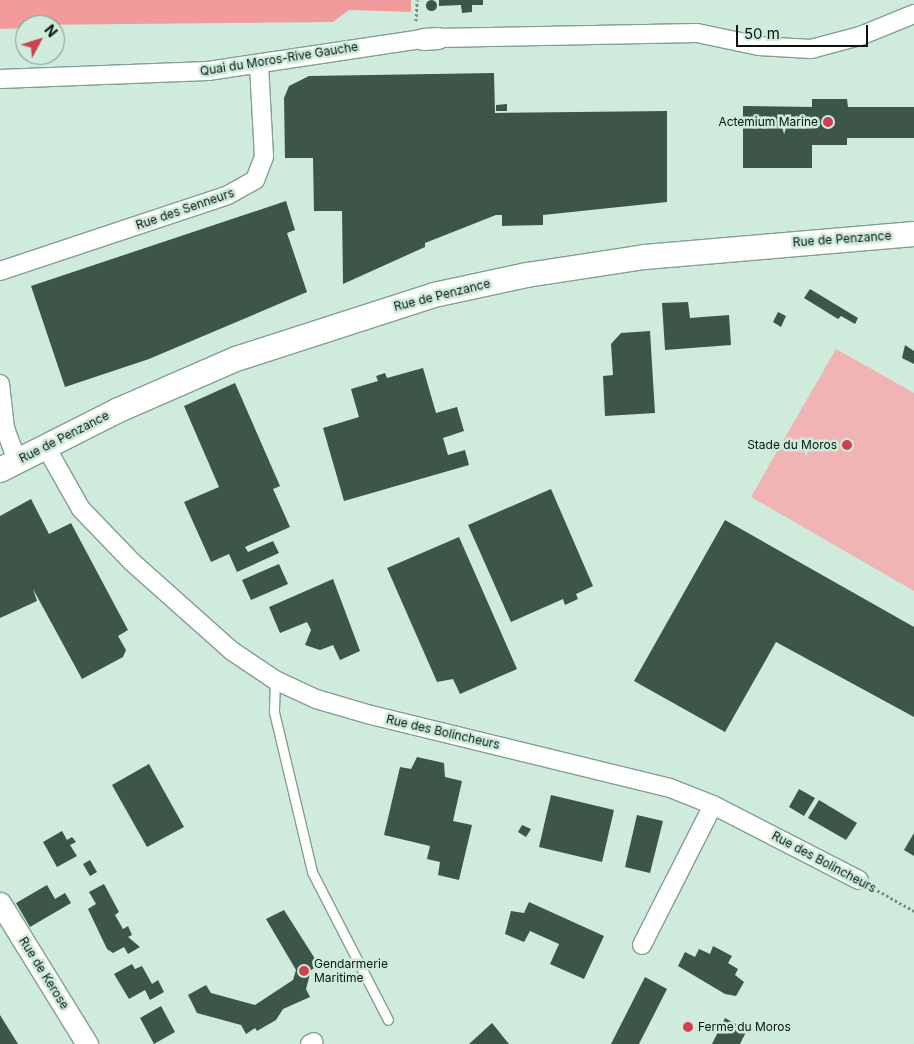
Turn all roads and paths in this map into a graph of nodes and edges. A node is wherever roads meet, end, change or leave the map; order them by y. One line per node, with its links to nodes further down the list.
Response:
1 (417, 0): 2 (path)
2 (417, 13)
3 (914, 14): 4 (street, Quai du Moros-Rive Gauche)
4 (259, 64): 5 (street, Quai du Moros-Rive Gauche); 7 (street, Rue des Senneurs)
5 (0, 79)
6 (914, 234): 9 (main road, Rue de Penzance)
7 (0, 271)
8 (0, 384): 10 (street)
9 (46, 446): 10 (main road, Rue de Penzance); 11 (street, Rue des Bolincheurs)
10 (8, 466)
11 (275, 680): 12 (street, Rue des Bolincheurs); 17 (lane)
12 (713, 804): 13 (street, Rue des Bolincheurs); 16 (street)
13 (859, 880): 15 (path, Rue des Bolincheurs)
14 (0, 903): 18 (street, Rue de Kerose)
15 (914, 911)
16 (642, 945)
17 (388, 1020)
18 (87, 1044)

